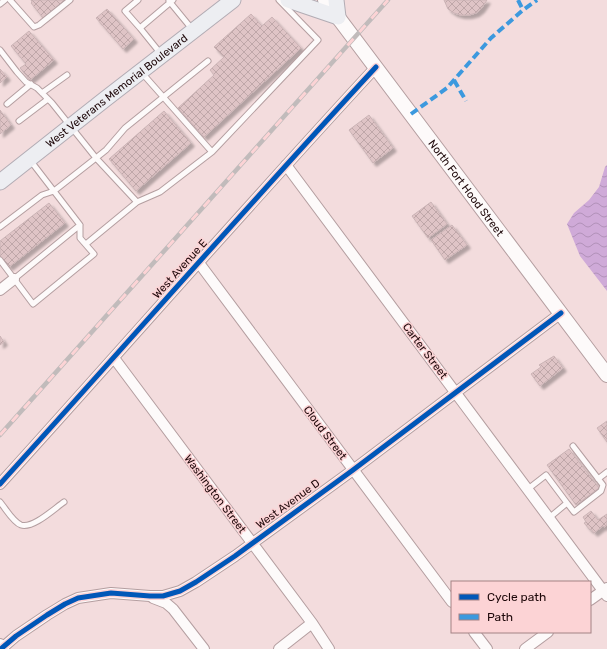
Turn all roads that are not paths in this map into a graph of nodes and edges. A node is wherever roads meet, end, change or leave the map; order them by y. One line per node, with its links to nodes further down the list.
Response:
1 (5, 0): 11 (lane)
2 (10, 0): 3 (lane)
3 (70, 0)
4 (138, 0): 13 (lane)
5 (279, 0): 28 (lane)
6 (288, 0): 12 (main road)
7 (325, 0): 12 (main road, North Fort Hood Street)
8 (336, 0): 12 (main road)
9 (170, 1): 13 (lane); 14 (lane)
10 (228, 3): 14 (main road, West Veterans Memorial Boulevard)
11 (0, 4)
12 (338, 17): 18 (main road, North Fort Hood Street)
13 (140, 28): 16 (lane)
14 (194, 31): 16 (main road, West Veterans Memorial Boulevard)
15 (0, 50): 21 (lane)
16 (163, 56): 19 (main road, West Veterans Memorial Boulevard)
17 (208, 61): 23 (lane)
18 (376, 67): 31 (street, West Avenue E); 42 (main road, North Fort Hood Street)
19 (141, 72): 23 (lane); 27 (main road, West Veterans Memorial Boulevard)
20 (67, 75): 22 (lane)
21 (31, 84): 22 (lane); 25 (lane)
22 (42, 93): 24 (lane)
23 (162, 98): 28 (lane); 29 (lane)
24 (48, 99): 26 (lane); 27 (lane)
25 (7, 104)
26 (19, 121)
27 (70, 128): 29 (lane); 30 (main road, West Veterans Memorial Boulevard)
28 (212, 152): 34 (lane)
29 (96, 158): 33 (lane); 34 (lane)
30 (29, 159): 32 (main road, West Veterans Memorial Boulevard); 33 (lane)
31 (286, 165): 39 (street, West Avenue E); 45 (street, Carter Street)
32 (0, 182)
33 (54, 191): 35 (lane); 36 (lane)
34 (137, 202): 37 (lane)
35 (80, 225): 37 (lane); 40 (lane)
36 (0, 227)
37 (86, 244): 40 (lane)
38 (0, 260): 40 (lane)
39 (199, 262): 43 (street, West Avenue E); 47 (street, Cloud Street)
40 (14, 279): 41 (street)
41 (0, 290)
42 (560, 312): 44 (main road, North Fort Hood Street); 45 (street, West Avenue D)
43 (114, 358): 50 (street, West Avenue E); 56 (street, Washington Street)
44 (607, 375)
45 (455, 392): 47 (street, West Avenue D); 51 (street, Carter Street)
46 (573, 446): 49 (lane)
47 (353, 470): 56 (street, West Avenue D); 60 (street, Cloud Street)
48 (607, 472): 49 (lane)
49 (598, 479): 54 (lane)
50 (0, 484)
51 (528, 489): 54 (lane); 55 (street, Carter Street)
52 (0, 502): 53 (lane)
53 (64, 502)
54 (567, 503): 55 (lane)
55 (549, 518): 57 (street, Carter Street)
56 (252, 543): 58 (street, West Avenue D); 61 (street, Washington Street)
57 (606, 592): 59 (street)
58 (150, 596): 64 (street, West Avenue D); 65 (street)
59 (591, 600)
60 (451, 601)
61 (312, 623): 66 (street); 67 (street, Washington Street)
62 (475, 633): 68 (street)
63 (547, 633): 69 (street)
64 (1, 648)
65 (204, 649)
66 (279, 649)
67 (329, 649)
68 (487, 649)
69 (525, 649)

